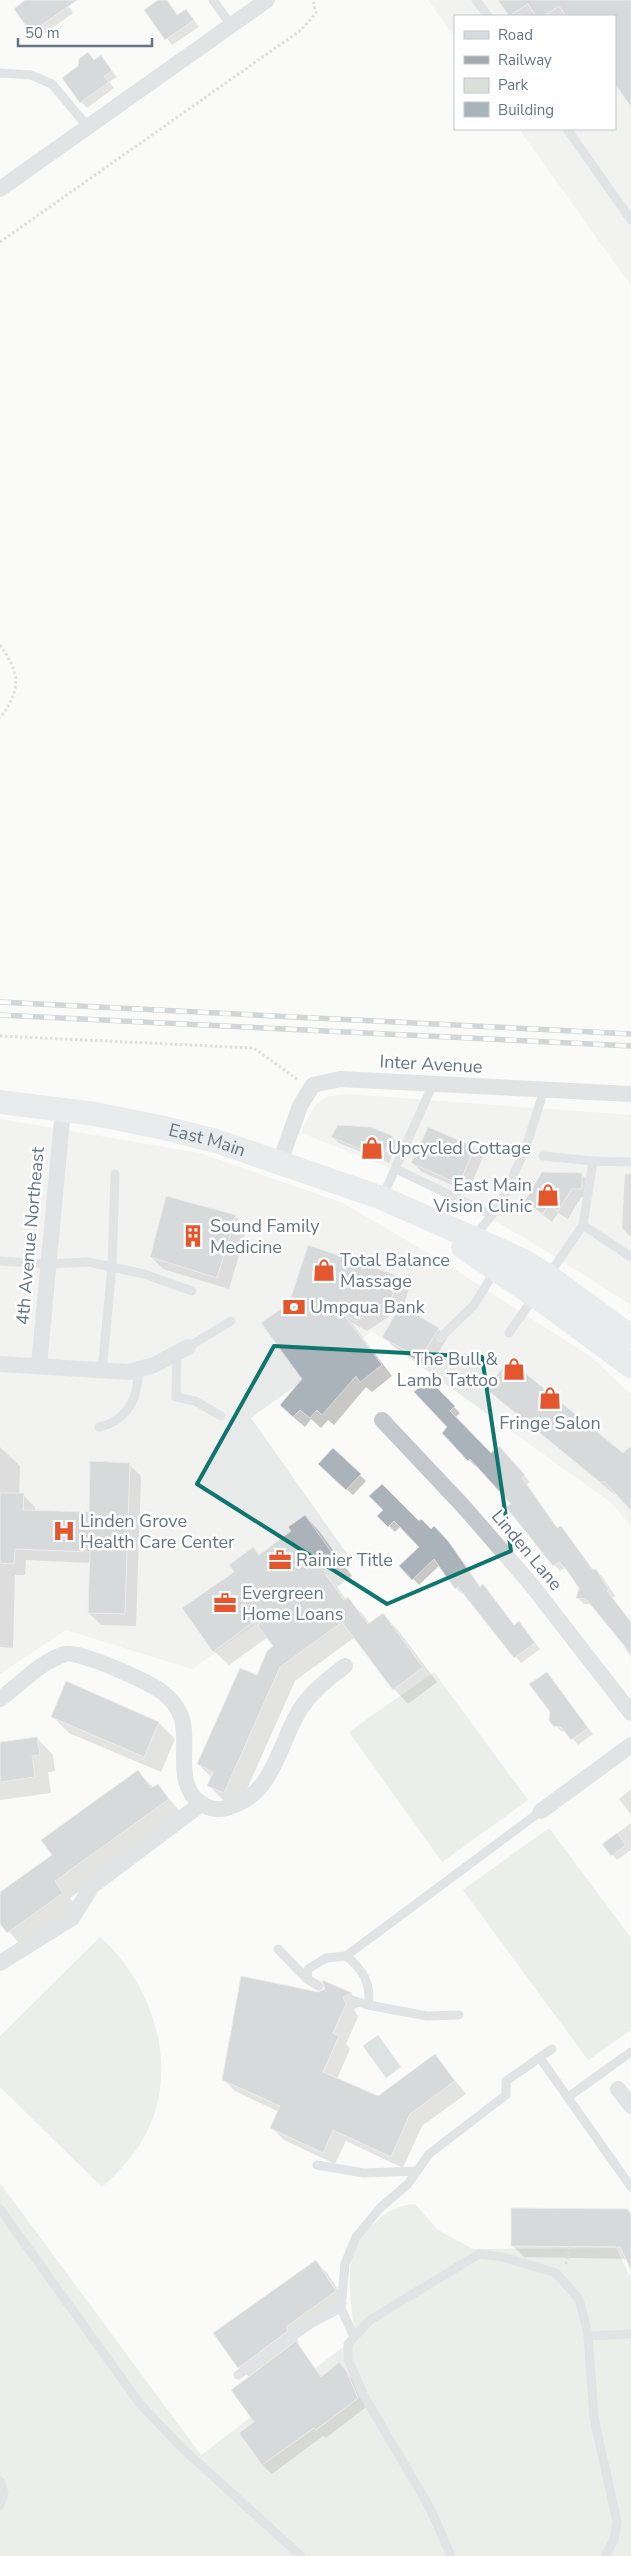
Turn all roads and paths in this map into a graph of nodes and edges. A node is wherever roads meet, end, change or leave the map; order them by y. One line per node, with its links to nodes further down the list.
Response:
1 (213, 0): 6 (lane)
2 (266, 0): 6 (street)
3 (313, 0): 12 (path)
4 (476, 0): 5 (lane)
5 (487, 15)
6 (231, 25): 8 (street)
7 (0, 73): 8 (lane)
8 (88, 127): 10 (street)
9 (568, 130): 11 (lane)
10 (0, 190)
11 (631, 220)
12 (0, 242)
13 (0, 645): 14 (path)
14 (0, 718)
15 (0, 1036): 17 (path)
16 (433, 1084): 17 (street, Inter Avenue); 18 (street, Inter Avenue); 26 (lane)
17 (310, 1090): 24 (street)
18 (544, 1090): 19 (street, Inter Avenue); 30 (lane)
19 (631, 1094)
20 (0, 1102): 21 (main road, East Main)
21 (63, 1110): 24 (main road, East Main); 35 (street, 4th Avenue Northeast)
22 (543, 1156): 23 (lane)
23 (593, 1161): 25 (lane); 31 (lane)
24 (280, 1162): 28 (main road, East Main)
25 (631, 1162)
26 (396, 1169): 28 (lane); 30 (lane)
27 (115, 1174): 36 (lane)
28 (382, 1198): 29 (main road, East Main)
29 (407, 1209): 32 (main road, East Main); 37 (main road, East Main)
30 (492, 1215): 32 (lane)
31 (583, 1225): 33 (lane); 38 (lane)
32 (473, 1239): 38 (main road, East Main)
33 (631, 1257)
34 (0, 1261): 35 (lane)
35 (47, 1264): 36 (lane); 47 (street, 4th Avenue Northeast)
36 (112, 1267): 39 (lane); 50 (lane)
37 (496, 1269): 40 (main road, East Main); 44 (lane)
38 (548, 1276): 43 (main road, East Main)
39 (192, 1291)
40 (541, 1300): 42 (lane); 48 (main road, East Main); 51 (main road, East Main)
41 (231, 1321): 45 (lane)
42 (509, 1333)
43 (631, 1337)
44 (440, 1338)
45 (182, 1350): 49 (street); 52 (lane)
46 (0, 1364): 47 (street)
47 (39, 1365): 50 (street)
48 (631, 1366)
49 (138, 1370): 50 (street); 54 (lane)
50 (102, 1371)
51 (631, 1378)
52 (221, 1416)
53 (382, 1420): 57 (street, Linden Lane)
54 (99, 1427)
55 (345, 1666): 59 (street)
56 (0, 1700): 59 (street)
57 (631, 1713)
58 (631, 1745): 60 (street)
59 (201, 1804): 63 (street)
60 (541, 1811): 62 (lane)
61 (278, 1949): 64 (lane)
62 (346, 1956): 64 (lane); 67 (lane)
63 (0, 1963)
64 (307, 1979): 65 (lane)
65 (320, 1986)
66 (349, 1999): 67 (lane)
67 (368, 2005): 68 (lane)
68 (459, 2015)
69 (552, 2049): 71 (lane)
70 (631, 2052): 73 (lane)
71 (540, 2058): 73 (lane); 76 (lane)
72 (618, 2089): 74 (street)
73 (568, 2098): 77 (lane)
74 (631, 2106)
75 (317, 2164): 76 (lane)
76 (417, 2170): 79 (lane)
77 (631, 2187)
78 (0, 2209): 86 (lane)
79 (342, 2308): 82 (lane); 83 (lane)
80 (631, 2334): 81 (lane)
81 (588, 2336): 82 (lane); 88 (lane)
82 (354, 2337): 87 (lane)
83 (238, 2375)
84 (0, 2481): 85 (lane)
85 (0, 2505)
86 (301, 2556)
87 (451, 2556)
88 (605, 2556)

